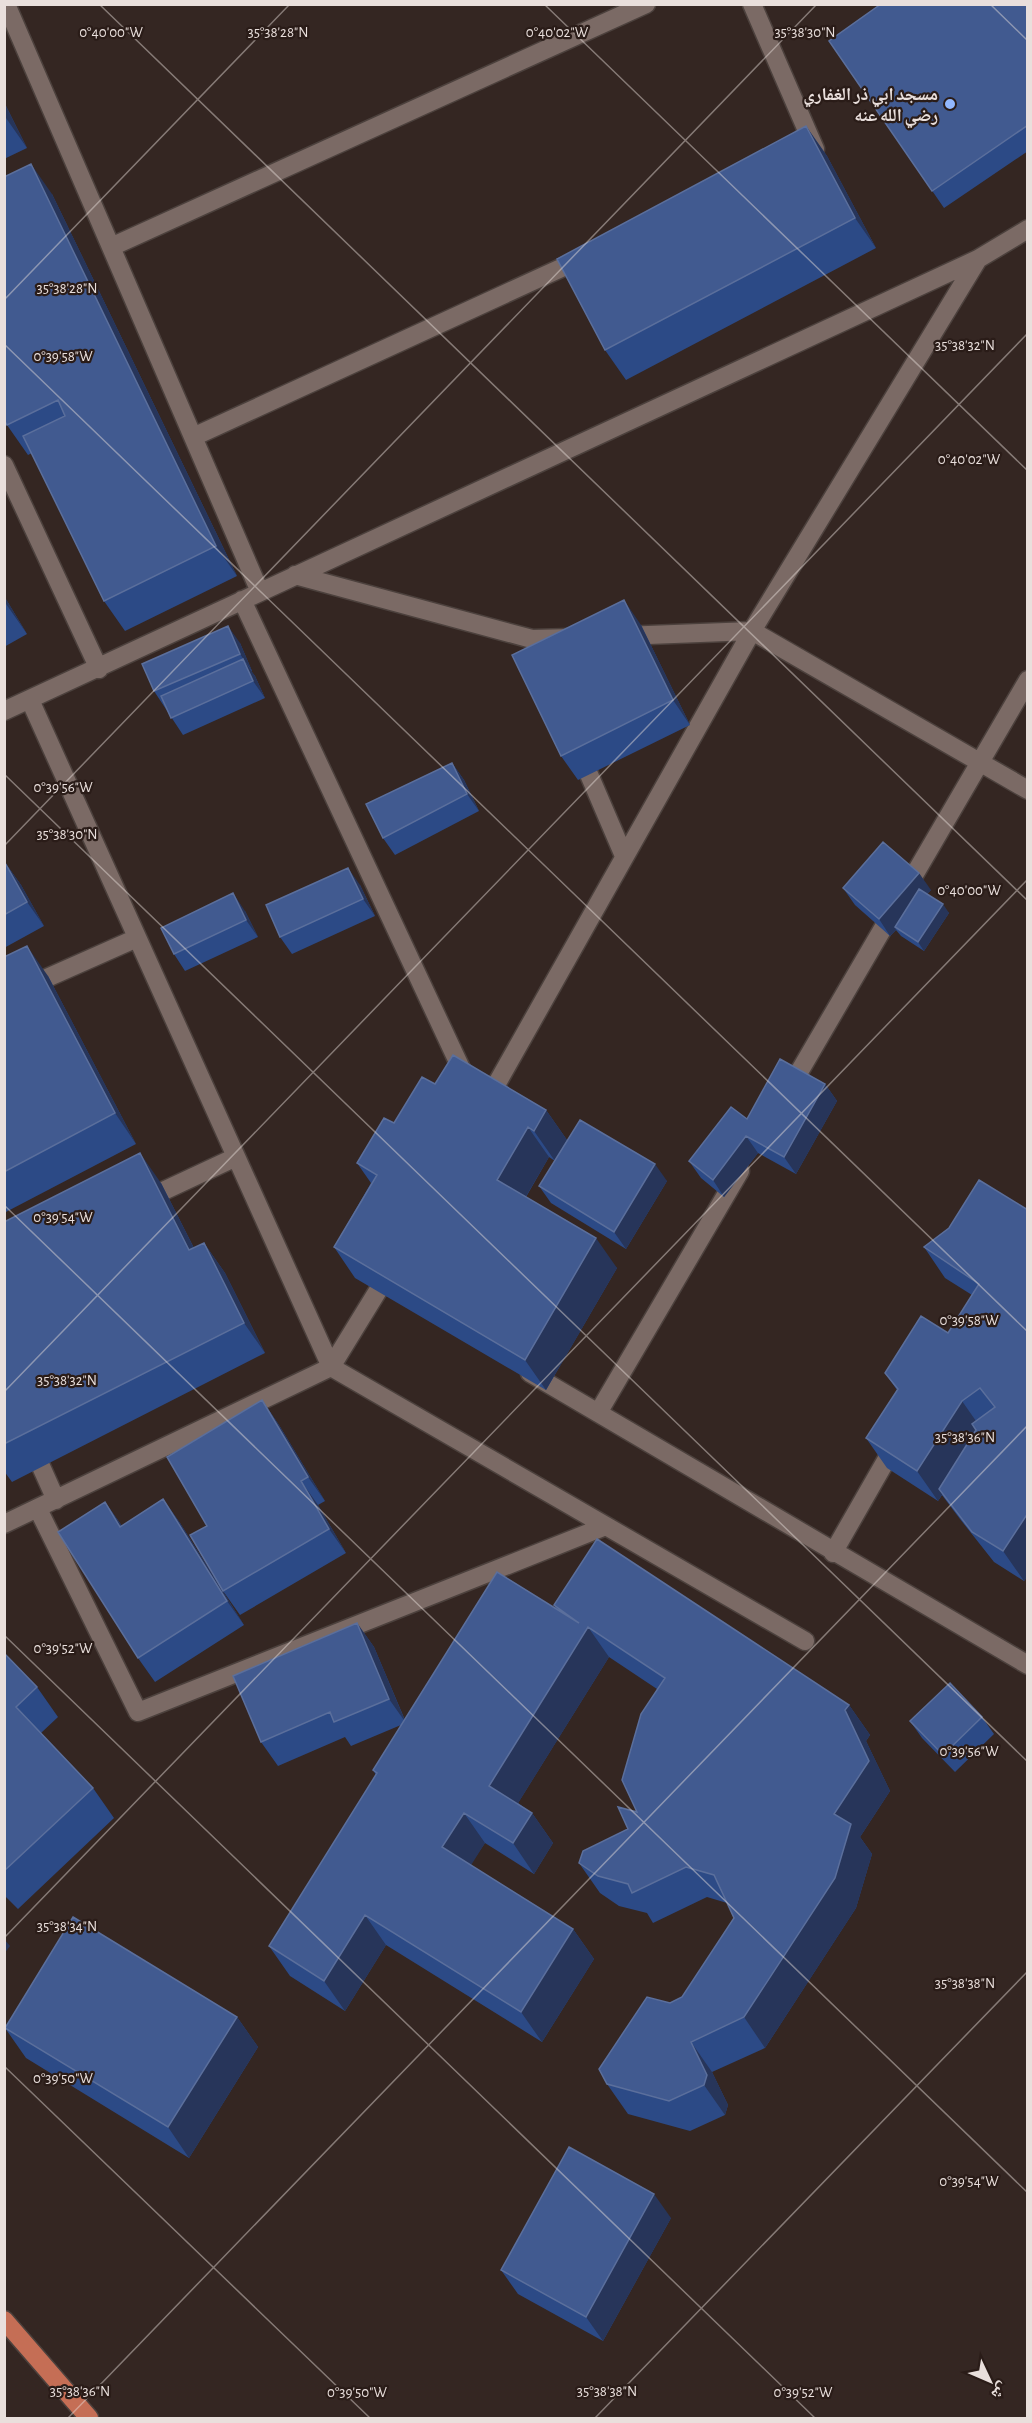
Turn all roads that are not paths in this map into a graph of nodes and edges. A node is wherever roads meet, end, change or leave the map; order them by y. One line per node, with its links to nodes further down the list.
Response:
1 (6, 4): 6 (street)
2 (646, 4): 6 (street)
3 (752, 4): 4 (street)
4 (805, 156)
5 (1028, 229): 8 (street)
6 (111, 247): 9 (street)
7 (601, 249): 9 (street)
8 (978, 259): 11 (street); 14 (street)
9 (193, 436): 12 (street)
10 (4, 465): 17 (street)
11 (295, 575): 12 (street); 15 (street)
12 (260, 592): 13 (street)
13 (242, 600): 17 (street); 24 (street)
14 (752, 630): 15 (street); 22 (street); 24 (street)
15 (532, 639): 16 (street)
16 (541, 661)
17 (99, 669): 19 (street)
18 (1028, 680): 22 (street)
19 (30, 700): 20 (street); 25 (street)
20 (4, 711)
21 (573, 737): 24 (street)
22 (981, 761): 23 (street); 27 (street)
23 (1028, 790)
24 (624, 856)
25 (137, 938): 26 (street); 28 (street)
26 (4, 997)
27 (778, 1108)
28 (236, 1157): 30 (street); 33 (street)
29 (748, 1159): 34 (street)
30 (131, 1207)
31 (399, 1256): 33 (street)
32 (515, 1365): 34 (street)
33 (331, 1367): 37 (street); 40 (street)
34 (598, 1413): 41 (street)
35 (23, 1426): 37 (street)
36 (904, 1430): 41 (street)
37 (56, 1500): 38 (street)
38 (39, 1509): 39 (street); 40 (street)
39 (4, 1524)
40 (606, 1526): 42 (street)
41 (833, 1553): 43 (street)
42 (805, 1641)
43 (1028, 1665)
44 (4, 2320): 45 (main road)
45 (89, 2418)

